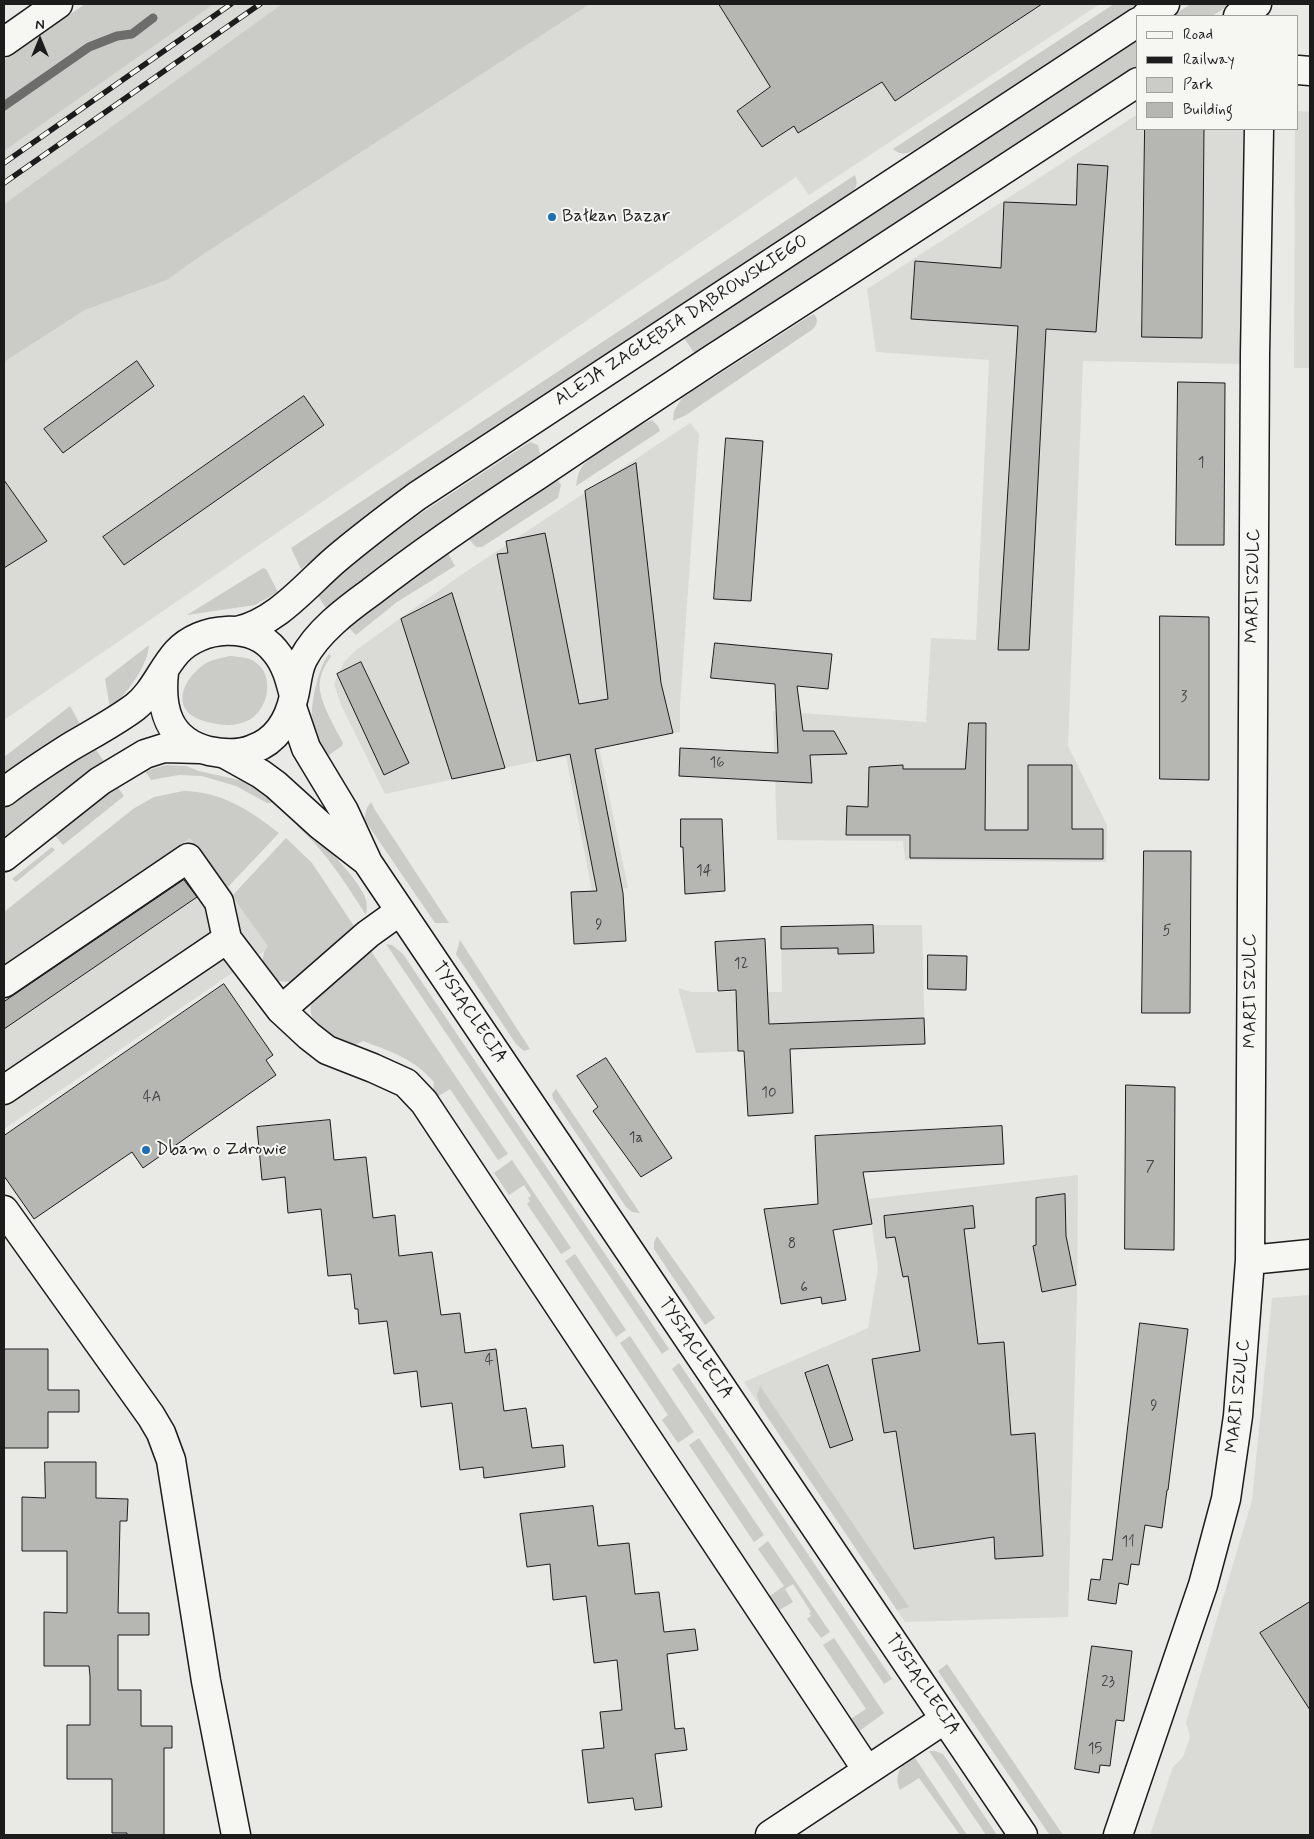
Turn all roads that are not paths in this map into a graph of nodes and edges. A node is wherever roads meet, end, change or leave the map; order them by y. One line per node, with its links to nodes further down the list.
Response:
1 (58, 4): 7 (street)
2 (1165, 4): 4 (street)
3 (1257, 4): 5 (street)
4 (1148, 15)
5 (1240, 15)
6 (1136, 23): 10 (street, ALEJA ZAGŁĘBIA DĄBROWSKIEGO)
7 (4, 42)
8 (1136, 83): 12 (street)
9 (1259, 130): 24 (street, MARII SZULC)
10 (237, 630): 11 (street); 12 (street)
11 (164, 672): 13 (street); 14 (street)
12 (293, 701): 13 (street); 16 (street, TYSIĄCLECIA)
13 (213, 751): 15 (street); 16 (street, TYSIĄCLECIA)
14 (4, 792)
15 (4, 857)
16 (368, 863): 17 (street, TYSIĄCLECIA)
17 (400, 910): 20 (street); 25 (street, TYSIĄCLECIA)
18 (227, 939): 19 (street); 20 (street); 21 (street)
19 (4, 983)
20 (281, 1010): 26 (street)
21 (4, 1090)
22 (4, 1210): 27 (street)
23 (1310, 1254): 24 (street)
24 (1250, 1260): 30 (street, MARII SZULC)
25 (945, 1719): 26 (street); 29 (street, TYSIĄCLECIA)
26 (867, 1770): 28 (street)
27 (236, 1835)
28 (770, 1835)
29 (1023, 1835)
30 (1118, 1835)

